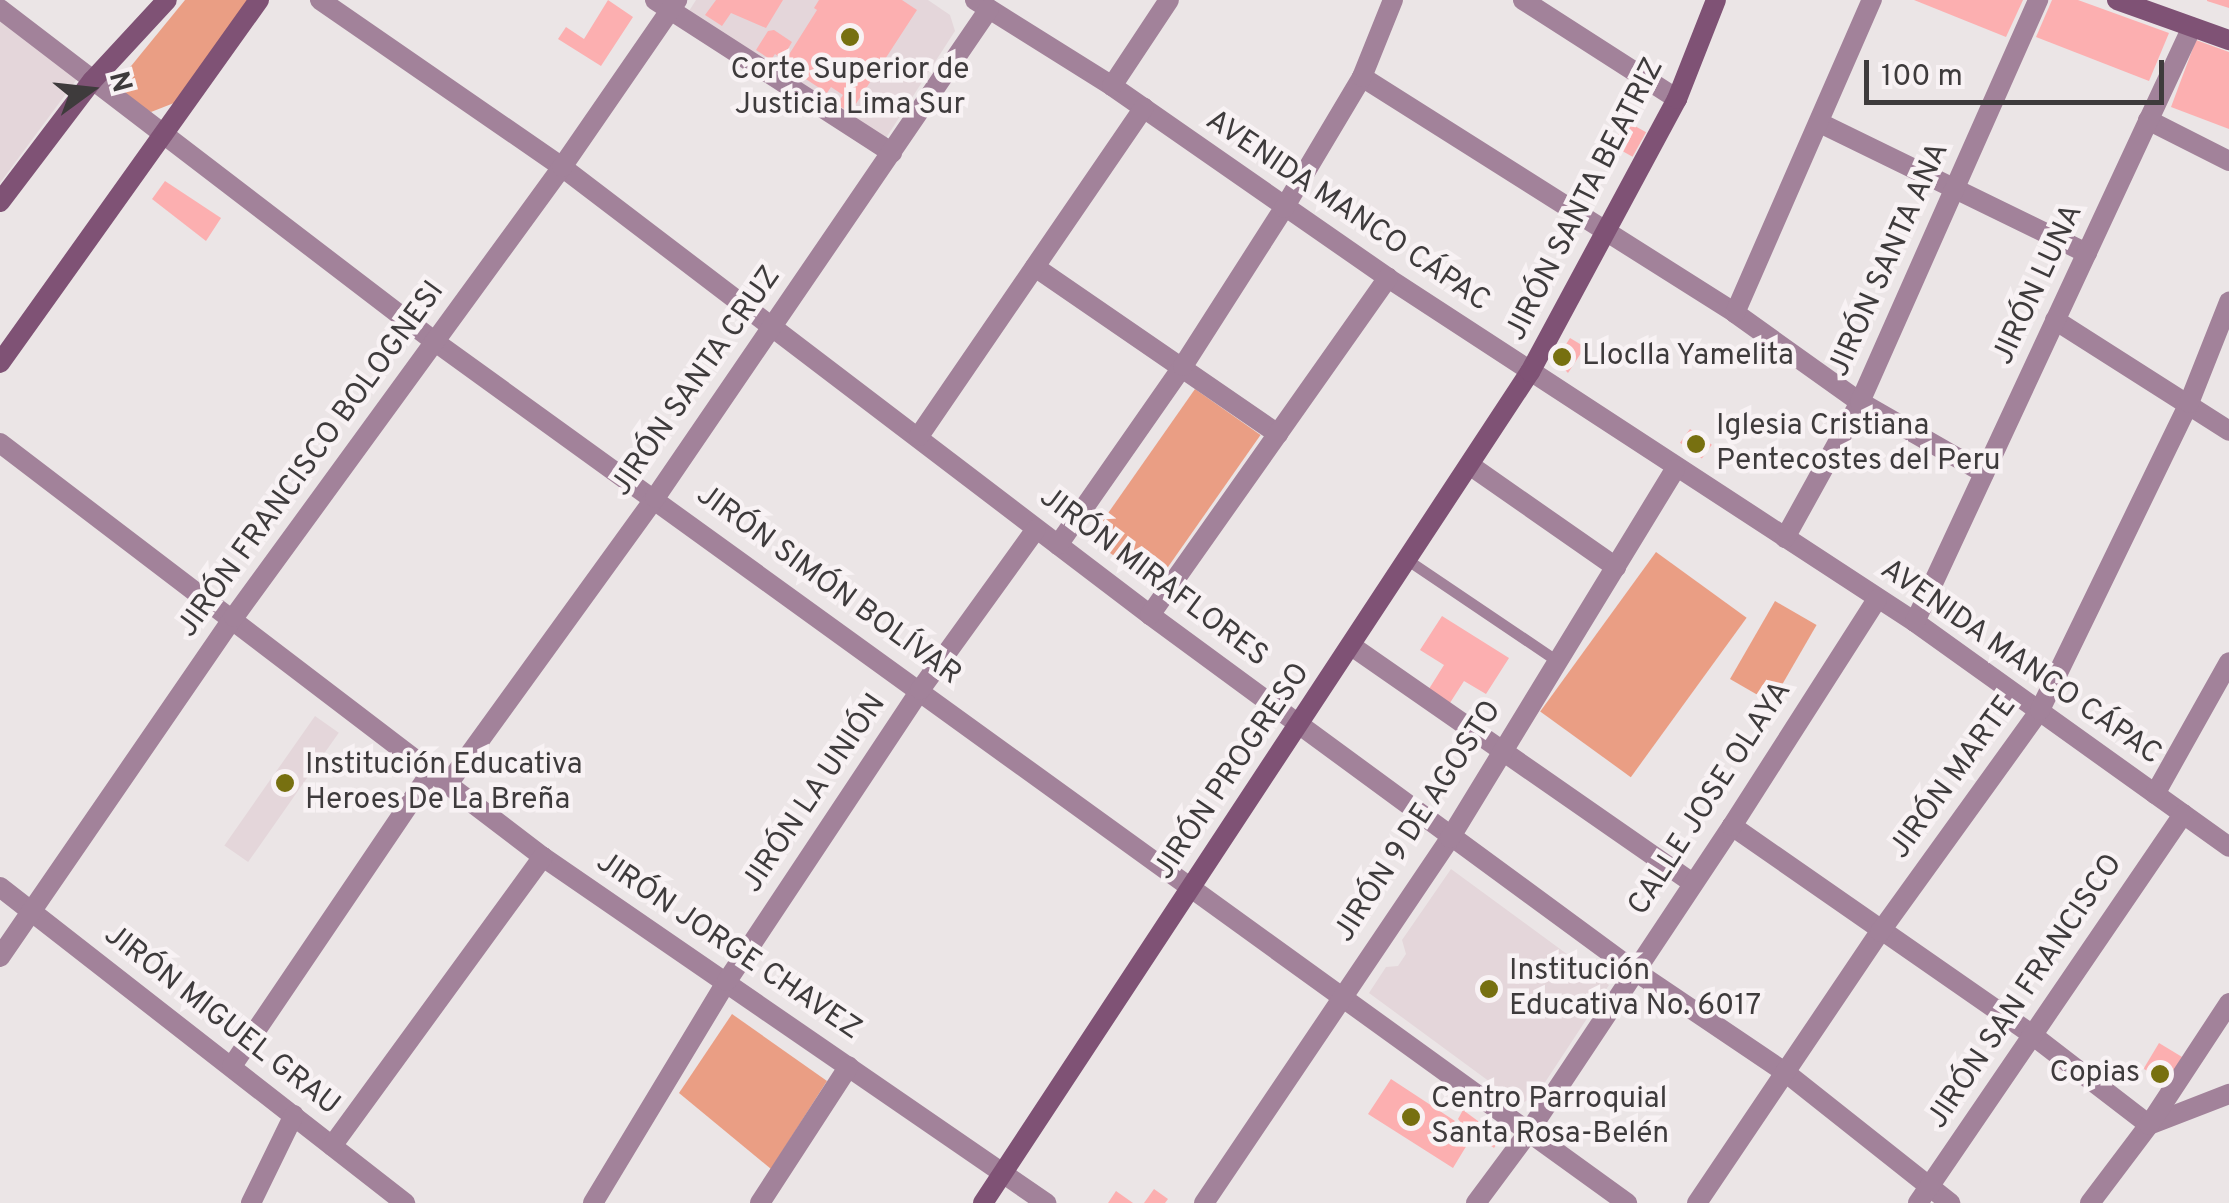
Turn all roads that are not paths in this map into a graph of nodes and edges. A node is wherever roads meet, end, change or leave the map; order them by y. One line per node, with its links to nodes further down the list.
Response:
1 (168, 0): 17 (street)
2 (259, 0): 23 (street)
3 (320, 0): 26 (street, JIRÓN MIRAFLORES)
4 (1169, 0): 18 (street)
5 (1393, 0): 16 (street)
6 (1522, 0): 19 (street)
7 (1716, 0): 19 (street, JIRÓN SANTA BEATRIZ)
8 (1872, 0): 22 (street)
9 (2038, 0): 27 (street, JIRÓN SANTA ANA)
10 (2117, 0): 14 (street)
11 (667, 4): 24 (street); 26 (street, JIRÓN FRANCISCO BOLOGNESI)
12 (982, 4): 18 (street, AVENIDA MANCO CÁPAC); 24 (street, JIRÓN SANTA CRUZ)
13 (0, 9): 17 (street, JIRÓN SIMÓN BOLÍVAR)
14 (2192, 27): 15 (street); 21 (street, JIRÓN LUNA)
15 (2229, 40)
16 (1362, 77): 29 (street); 30 (street)
17 (92, 81): 23 (street, JIRÓN SIMÓN BOLÍVAR); 28 (street)
18 (1112, 86): 20 (street, AVENIDA MANCO CÁPAC)
19 (1677, 99): 30 (street, JIRÓN SANTA BEATRIZ)
20 (1144, 108): 29 (street, AVENIDA MANCO CÁPAC); 32 (street)
21 (2148, 120): 25 (street); 31 (street, JIRÓN LUNA)
22 (1820, 123): 27 (street); 35 (street)
23 (164, 133): 38 (street, JIRÓN SIMÓN BOLÍVAR); 39 (street)
24 (892, 153): 37 (street, JIRÓN SANTA CRUZ)
25 (2229, 161)
26 (562, 168): 37 (street, JIRÓN MIRAFLORES); 38 (street, JIRÓN FRANCISCO BOLOGNESI)
27 (1954, 190): 31 (street); 42 (street, JIRÓN SANTA ANA)
28 (0, 202)
29 (1284, 208): 33 (street, AVENIDA MANCO CÁPAC); 40 (street)
30 (1607, 230): 35 (street); 41 (street, JIRÓN SANTA BEATRIZ)
31 (2086, 253): 36 (street, JIRÓN LUNA)
32 (1036, 267): 40 (street); 46 (street)
33 (1388, 278): 41 (street, AVENIDA MANCO CÁPAC); 45 (street)
34 (2229, 302): 43 (street, JIRÓN MARTE)
35 (1735, 313): 42 (street)
36 (2056, 320): 43 (street); 50 (street, JIRÓN LUNA)
37 (774, 324): 46 (street, JIRÓN MIRAFLORES); 51 (street, JIRÓN SANTA CRUZ)
38 (434, 341): 51 (street, JIRÓN SIMÓN BOLÍVAR); 59 (street, JIRÓN FRANCISCO BOLOGNESI)
39 (0, 363)
40 (1184, 366): 45 (street); 54 (street)
41 (1530, 372): 48 (street, JIRÓN PROGRESO); 49 (street, AVENIDA MANCO CÁPAC)
42 (1860, 402): 50 (street); 53 (street, JIRÓN SANTA ANA)
43 (2189, 403): 44 (street); 65 (street, JIRÓN MARTE)
44 (2229, 431)
45 (1278, 434): 58 (street)
46 (920, 436): 52 (street, JIRÓN MIRAFLORES)
47 (0, 443): 59 (street, JIRÓN JORGE CHAVEZ)
48 (1471, 466): 55 (street, JIRÓN PROGRESO); 56 (street)
49 (1676, 468): 53 (street, AVENIDA MANCO CÁPAC); 56 (street, JIRÓN 9 DE AGOSTO)
50 (1984, 473): 60 (street, JIRÓN LUNA)
51 (655, 498): 64 (street, JIRÓN SIMÓN BOLÍVAR); 68 (street, JIRÓN SANTA CRUZ)
52 (1036, 529): 54 (street, JIRÓN MIRAFLORES); 64 (street, JIRÓN LA UNIÓN)
53 (1786, 538): 57 (street, AVENIDA MANCO CÁPAC)
54 (1058, 545): 58 (street, JIRÓN MIRAFLORES)
55 (1409, 561): 61 (street, JIRÓN PROGRESO); 62 (lane)
56 (1616, 567): 62 (street, JIRÓN 9 DE AGOSTO)
57 (1878, 599): 60 (street, AVENIDA MANCO CÁPAC); 71 (street, CALLE JOSE OLAYA)
58 (1150, 615): 66 (street, JIRÓN MIRAFLORES)
59 (234, 617): 68 (street, JIRÓN JORGE CHAVEZ); 78 (street, JIRÓN FRANCISCO BOLOGNESI)
60 (1915, 622): 65 (street, AVENIDA MANCO CÁPAC)
61 (1353, 646): 66 (street, JIRÓN PROGRESO); 67 (street)
62 (1559, 662): 67 (street, JIRÓN 9 DE AGOSTO)
63 (2229, 662): 69 (street)
64 (920, 690): 77 (street, JIRÓN SIMÓN BOLÍVAR); 82 (street, JIRÓN LA UNIÓN)
65 (2040, 710): 69 (street, AVENIDA MANCO CÁPAC); 79 (street, JIRÓN MARTE)
66 (1300, 726): 72 (street, JIRÓN MIRAFLORES); 77 (street, JIRÓN PROGRESO)
67 (1504, 751): 72 (street, JIRÓN 9 DE AGOSTO); 75 (street)
68 (440, 777): 74 (street, JIRÓN JORGE CHAVEZ); 86 (street, JIRÓN SANTA CRUZ)
69 (2155, 794): 70 (street, AVENIDA MANCO CÁPAC)
70 (2183, 814): 73 (street, AVENIDA MANCO CÁPAC); 85 (street, JIRÓN SAN FRANCISCO)
71 (1732, 826): 75 (street, CALLE JOSE OLAYA); 79 (street)
72 (1450, 838): 81 (street, JIRÓN MIRAFLORES); 83 (street, JIRÓN 9 DE AGOSTO)
73 (2229, 847)
74 (543, 857): 82 (street, JIRÓN JORGE CHAVEZ); 93 (street)
75 (1691, 882): 81 (street, CALLE JOSE OLAYA)
76 (0, 888): 78 (street, JIRÓN MIGUEL GRAU)
77 (1190, 890): 83 (street, JIRÓN SIMÓN BOLÍVAR); 94 (street, JIRÓN PROGRESO)
78 (32, 912): 80 (street, JIRÓN FRANCISCO BOLOGNESI); 86 (street, JIRÓN MIGUEL GRAU)
79 (1880, 932): 85 (street); 88 (street, JIRÓN MARTE)
80 (0, 957)
81 (1634, 971): 88 (street, JIRÓN MIRAFLORES); 92 (street, CALLE JOSE OLAYA)
82 (727, 981): 87 (street, JIRÓN JORGE CHAVEZ); 98 (street, JIRÓN LA UNIÓN)
83 (1341, 995): 92 (street, JIRÓN SIMÓN BOLÍVAR); 102 (street, JIRÓN 9 DE AGOSTO)
84 (2229, 1003): 91 (street)
85 (2031, 1034): 91 (street); 95 (street, JIRÓN SAN FRANCISCO)
86 (232, 1066): 90 (street, JIRÓN MIGUEL GRAU)
87 (849, 1066): 94 (street, JIRÓN JORGE CHAVEZ); 99 (street)
88 (1785, 1072): 95 (street, JIRÓN MIRAFLORES); 105 (street, JIRÓN MARTE)
89 (2229, 1094): 91 (street)
90 (294, 1116): 93 (street, JIRÓN MIGUEL GRAU); 96 (street)
91 (2149, 1125): 107 (street)
92 (1528, 1133): 103 (street, CALLE JOSE OLAYA); 104 (street, JIRÓN SIMÓN BOLÍVAR)
93 (332, 1146): 97 (street, JIRÓN MIGUEL GRAU)
94 (1005, 1174): 100 (street, JIRÓN PROGRESO); 101 (street, JIRÓN JORGE CHAVEZ)
95 (1924, 1195): 106 (street, JIRÓN MIRAFLORES)
96 (251, 1203)
97 (405, 1203)
98 (593, 1203)
99 (760, 1203)
100 (983, 1203)
101 (1046, 1203)
102 (1204, 1203)
103 (1476, 1203)
104 (1627, 1203)
105 (1698, 1203)
106 (1950, 1203)
107 (2090, 1203)

